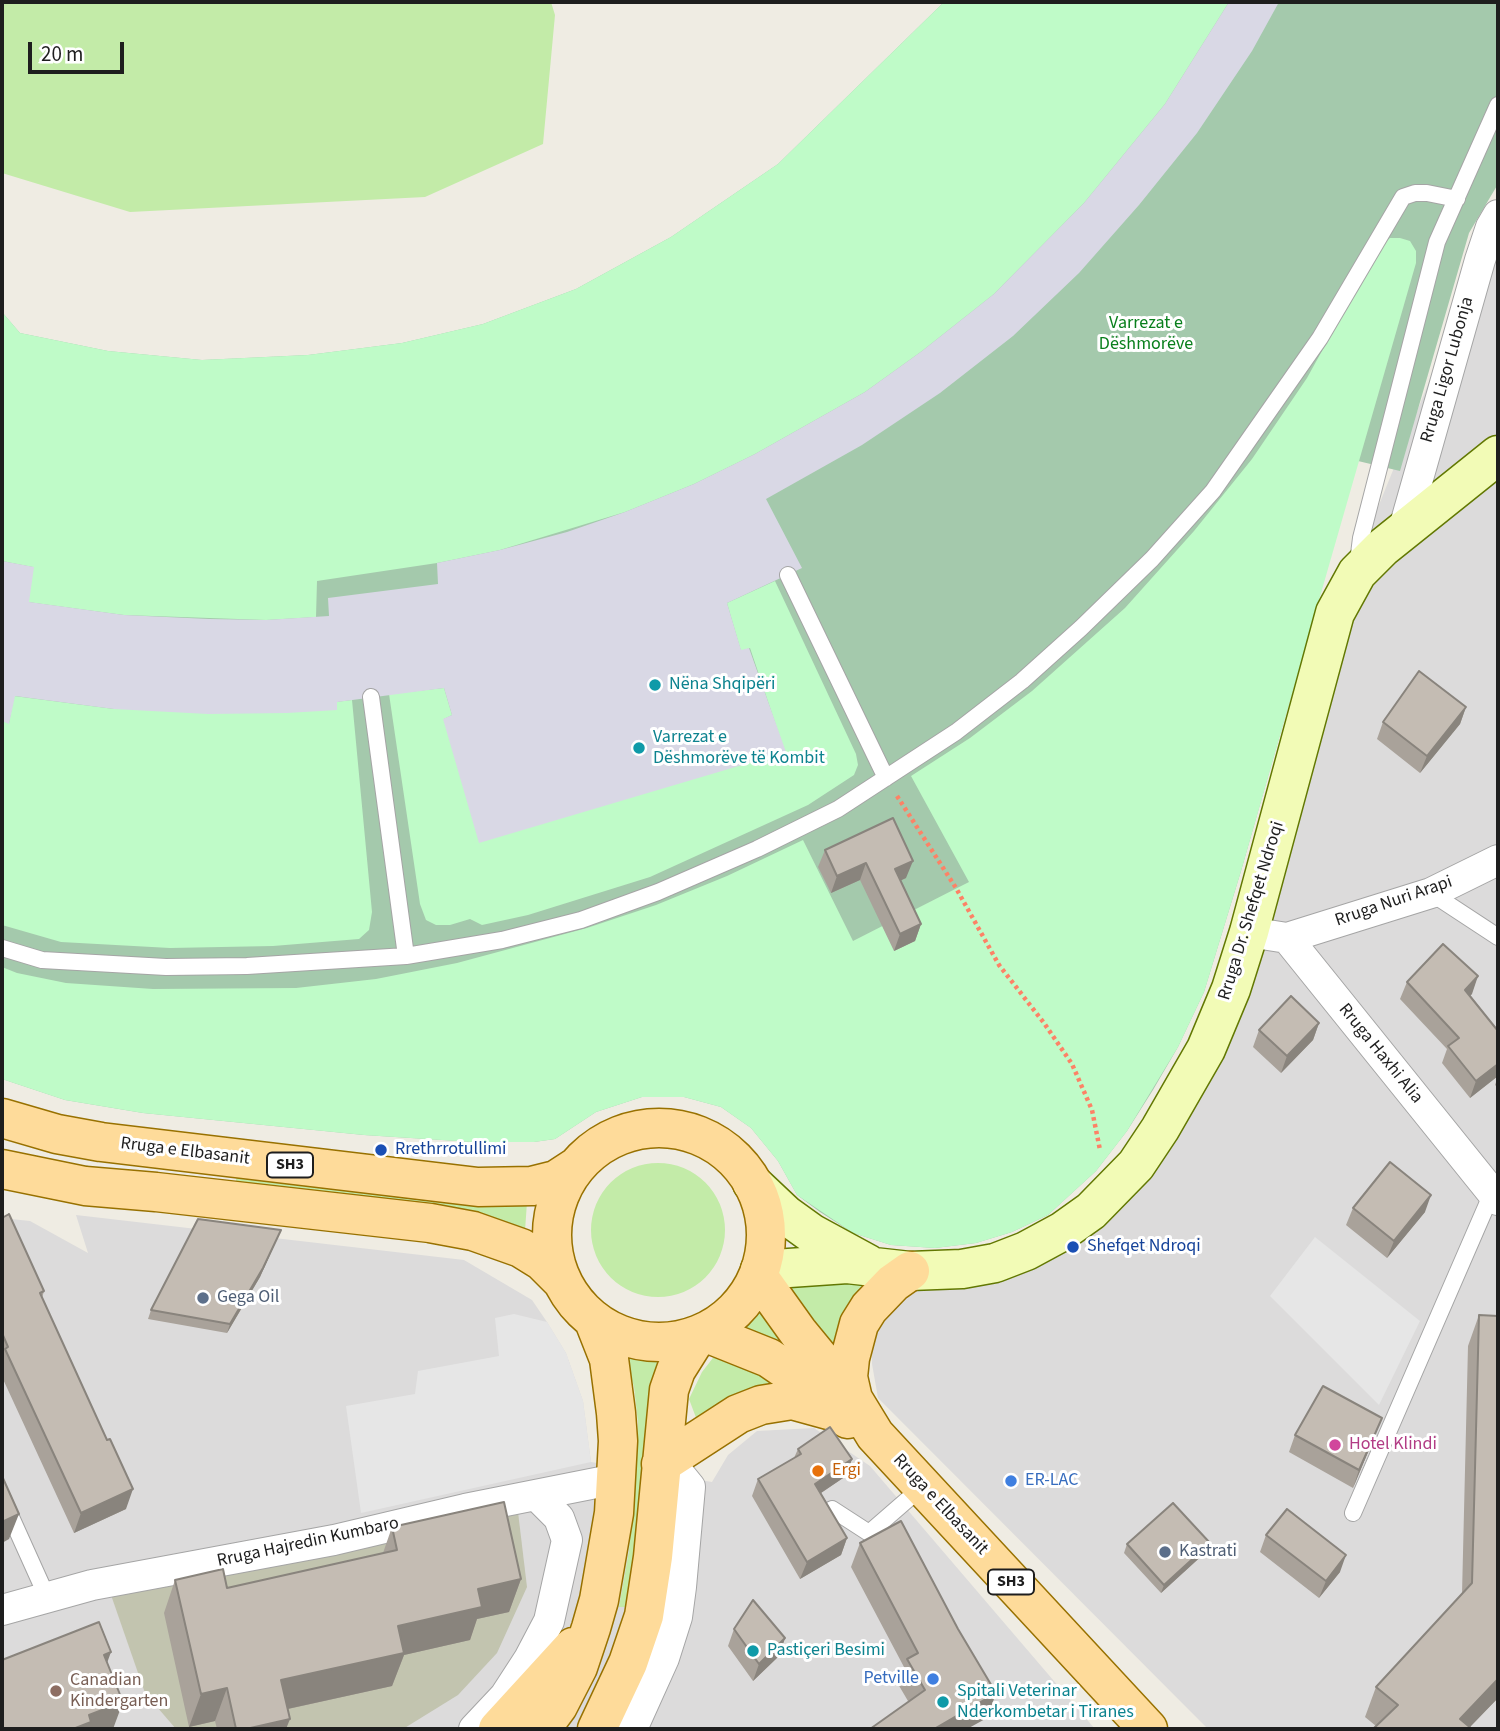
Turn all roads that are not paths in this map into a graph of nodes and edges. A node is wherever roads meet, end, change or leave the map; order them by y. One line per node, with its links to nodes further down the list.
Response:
1 (1498, 105): 2 (lane)
2 (1457, 199): 6 (lane); 9 (lane)
3 (1498, 215): 5 (street, Rruga Ligor Lubonja)
4 (1498, 454): 5 (main road, Rruga Dr. Shefqet Ndroqi)
5 (1404, 528): 6 (main road, Rruga Dr. Shefqet Ndroqi)
6 (1357, 573): 12 (main road, Rruga Dr. Shefqet Ndroqi)
7 (788, 575): 9 (lane)
8 (371, 697): 16 (lane)
9 (886, 778): 16 (lane)
10 (1498, 860): 11 (street, Rruga Nuri Arapi)
11 (1431, 893): 13 (lane); 14 (street, Rruga Nuri Arapi)
12 (1249, 932): 14 (street); 23 (main road, Rruga Dr. Shefqet Ndroqi)
13 (1498, 937)
14 (1287, 938): 21 (street, Rruga Haxhi Alia)
15 (2, 948): 16 (lane)
16 (406, 956)
17 (2, 1118): 18 (main road, Rruga e Elbasanit / SH3)
18 (576, 1167): 20 (main road, SH3); 25 (main road, SH3)
19 (2, 1169): 25 (main road, SH3)
20 (752, 1183): 22 (main road, Rruga Dr. Shefqet Ndroqi); 24 (main road, SH3)
21 (1495, 1197): 35 (lane)
22 (870, 1265): 23 (main road, Rruga Dr. Shefqet Ndroqi); 24 (main road, Rruga Dr. Shefqet Ndroqi)
23 (910, 1271): 28 (main road)
24 (759, 1273): 27 (main road, SH3); 28 (main road, Rruga e Elbasanit / SH3)
25 (562, 1281): 26 (main road, SH3)
26 (594, 1321): 27 (main road, SH3); 30 (main road)
27 (701, 1333): 28 (main road, Rruga e Elbasanit / SH3); 29 (main road)
28 (845, 1406): 29 (main road); 31 (main road, Rruga e Elbasanit / SH3)
29 (661, 1464): 42 (main road); 43 (street)
30 (616, 1479): 32 (street, Rruga Hajredin Kumbaro); 38 (main road)
31 (922, 1487): 34 (lane); 44 (main road, Rruga e Elbasanit / SH3)
32 (536, 1495): 36 (street, Rruga Hajredin Kumbaro); 39 (street)
33 (2, 1497): 36 (lane)
34 (832, 1509)
35 (1353, 1513)
36 (47, 1597): 37 (street, Rruga Hajredin Kumbaro)
37 (2, 1610)
38 (591, 1628): 40 (main road); 41 (main road)
39 (474, 1729)
40 (498, 1729)
41 (541, 1729)
42 (597, 1729)
43 (632, 1729)
44 (1148, 1729)

